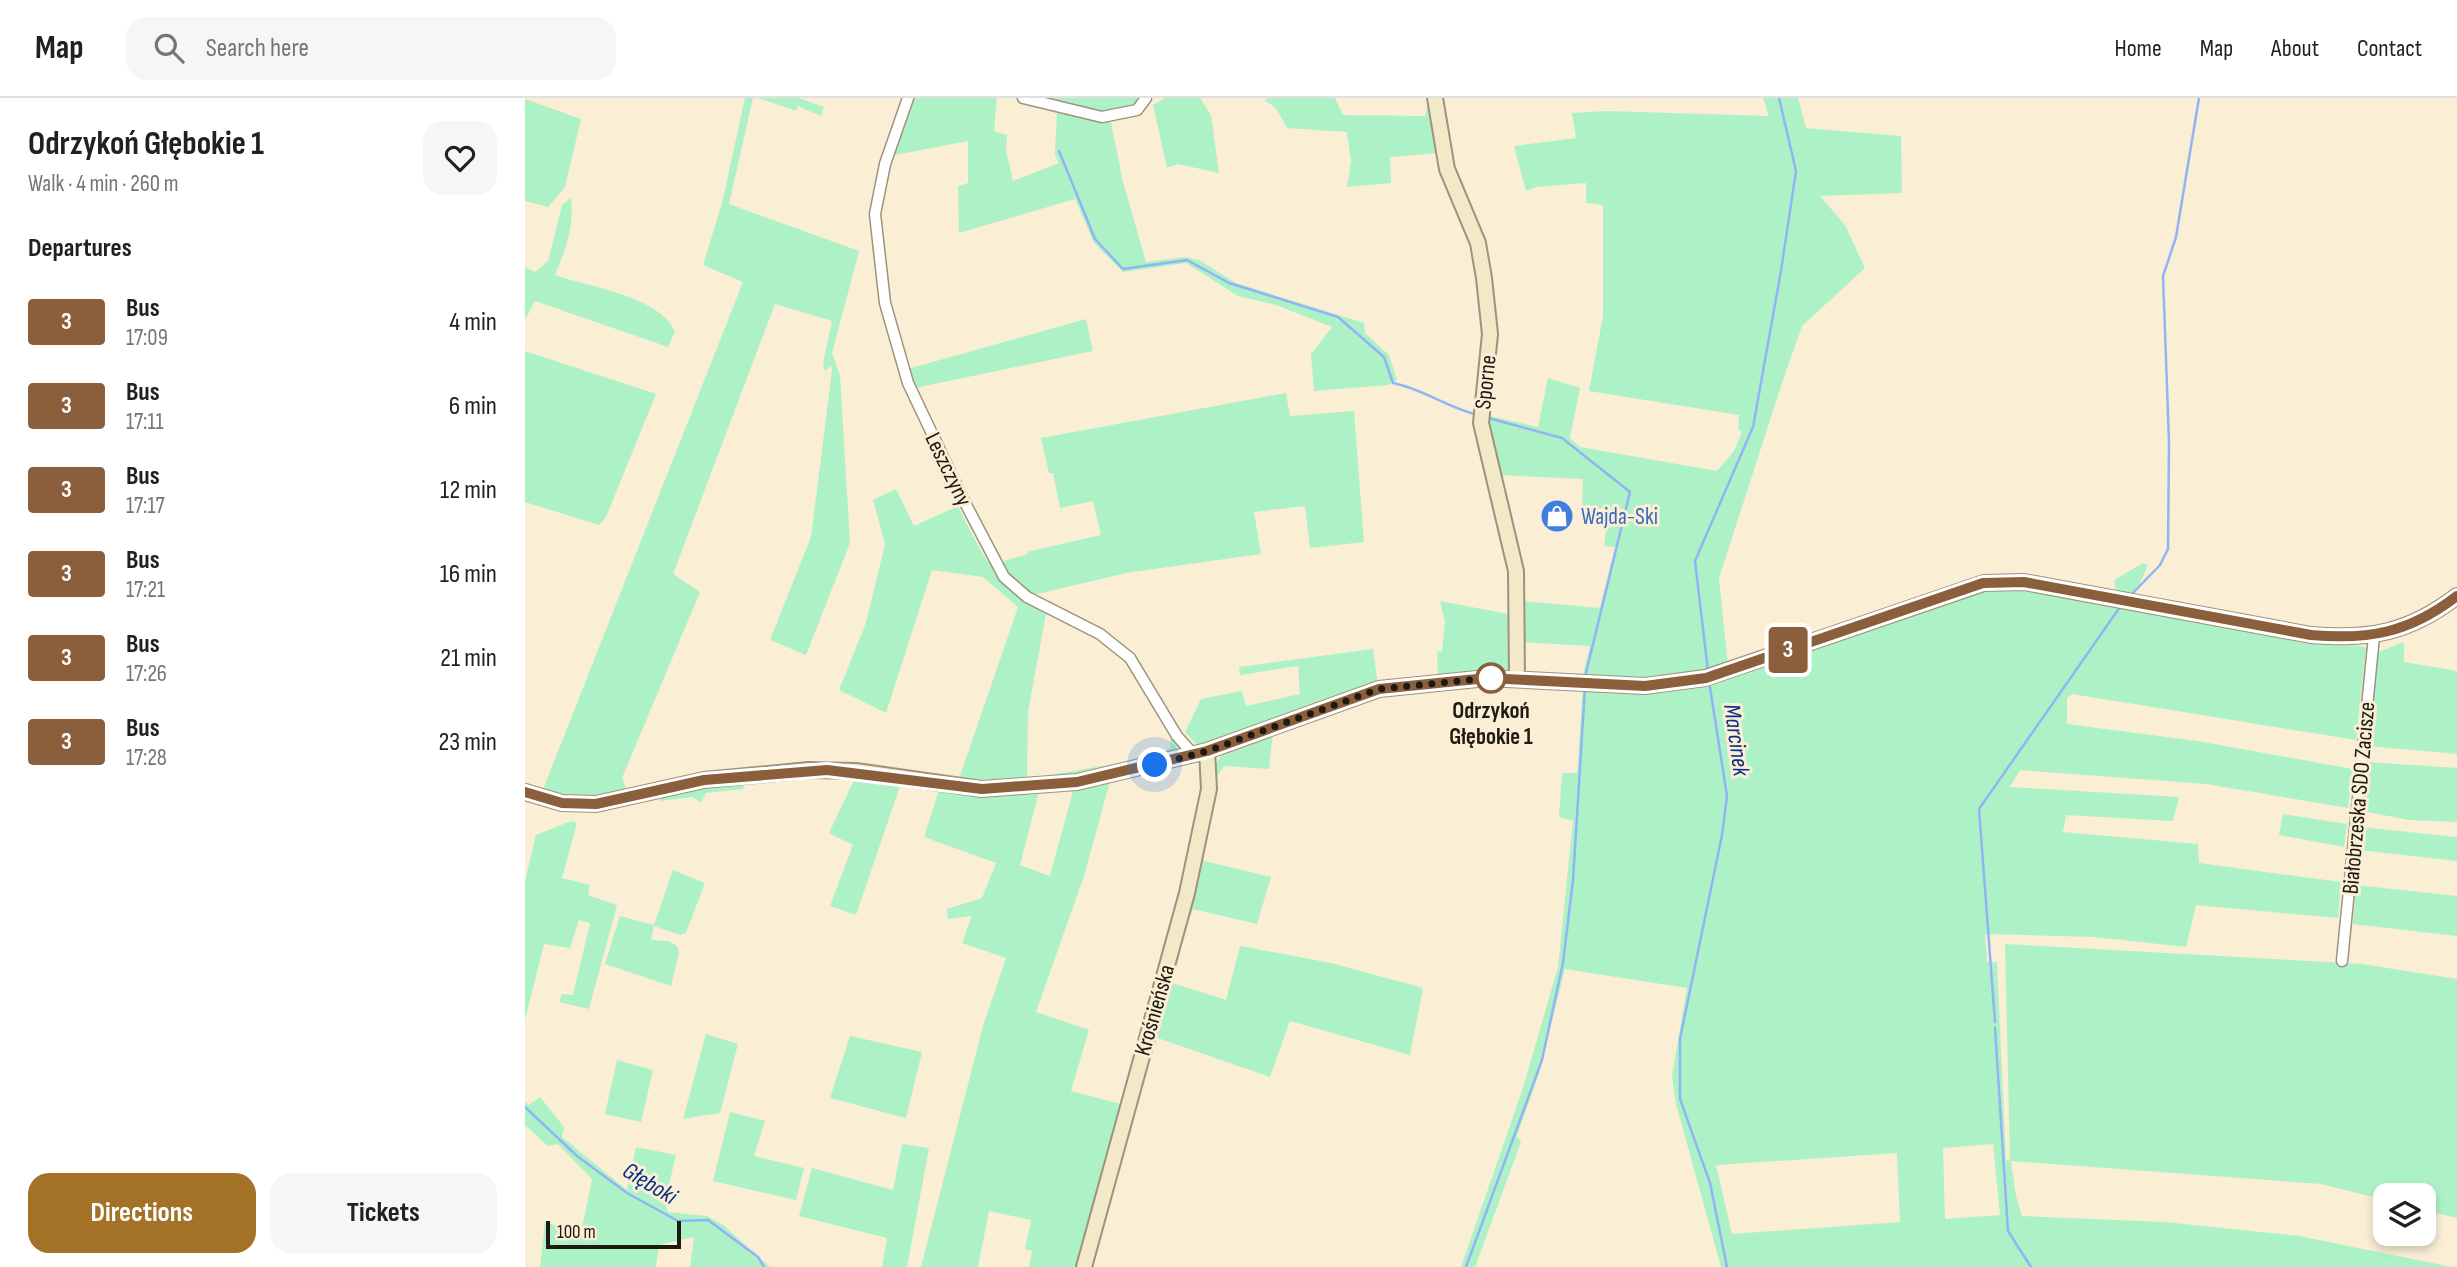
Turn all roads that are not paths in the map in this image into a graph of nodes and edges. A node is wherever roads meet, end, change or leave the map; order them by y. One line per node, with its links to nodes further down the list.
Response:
1 (908, 98): 8 (street, Leszczyny)
2 (1023, 98): 3 (street)
3 (1146, 98)
4 (1434, 98): 7 (street, Sporne)
5 (2457, 596): 6 (street)
6 (2374, 636): 7 (street); 10 (street, Białobrzeska SDO Zacisze)
7 (1517, 675): 8 (street)
8 (1200, 753): 9 (street); 11 (street, Krośnieńska)
9 (525, 792)
10 (2342, 961)
11 (1084, 1267)

